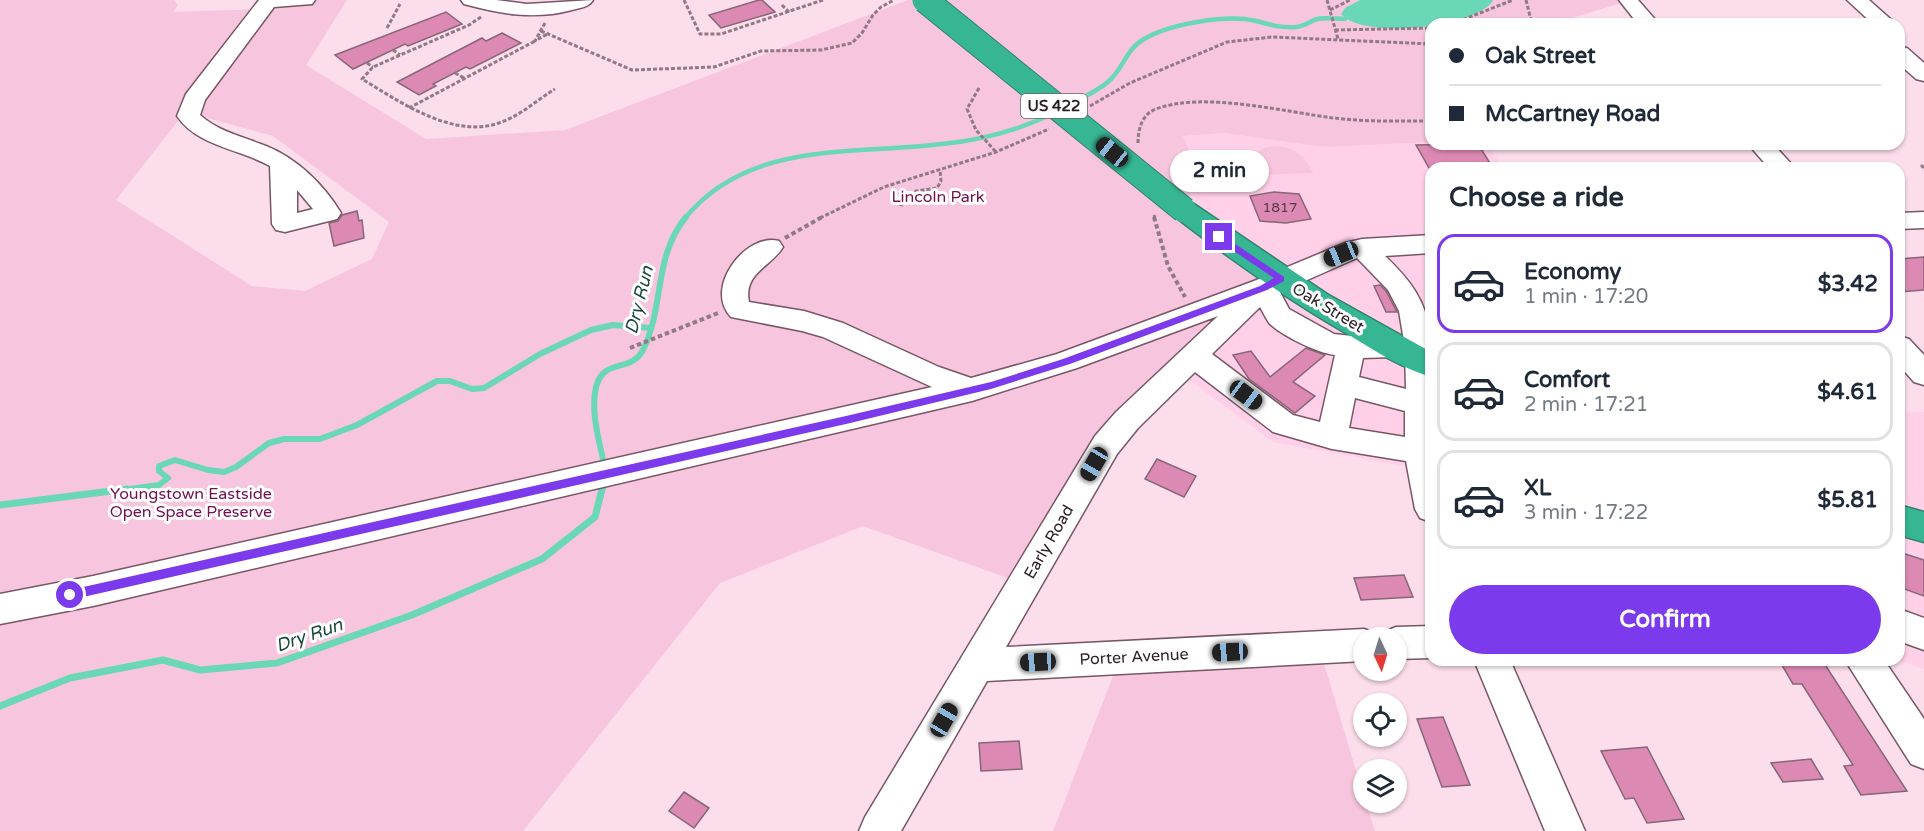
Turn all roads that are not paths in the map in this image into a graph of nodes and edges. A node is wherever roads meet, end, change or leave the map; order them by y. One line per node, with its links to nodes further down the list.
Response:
1 (305, 0): 7 (street)
2 (471, 0): 3 (street)
3 (583, 0)
4 (925, 0): 24 (highway, US 422, bridge)
5 (1837, 0): 10 (street)
6 (1857, 0): 11 (street)
7 (269, 1): 18 (street)
8 (1628, 1): 9 (street)
9 (1644, 18)
10 (1858, 18)
11 (1879, 18)
12 (1905, 41): 13 (street)
13 (1924, 57)
14 (1905, 58): 15 (street)
15 (1924, 74)
16 (1766, 150): 17 (street)
17 (1778, 162)
18 (281, 164)
19 (1924, 220): 20 (street)
20 (1905, 221)
21 (1425, 244): 23 (street)
22 (770, 247): 34 (street)
23 (1362, 248): 24 (street); 29 (street)
24 (1272, 283): 25 (street, Oak Street); 26 (highway, Oak Street / US 422); 28 (street, Early Road); 34 (street)
25 (1352, 346): 26 (street, Oak Street); 33 (street)
26 (1393, 347): 30 (highway, Oak Street / US 422)
27 (1905, 353): 32 (street)
28 (1193, 355): 36 (street); 47 (street, Early Road)
29 (1425, 359)
30 (1425, 363)
31 (1425, 371): 35 (street)
32 (1924, 374)
33 (1343, 384): 35 (street); 36 (street)
34 (972, 390): 41 (street)
35 (1421, 404): 37 (street)
36 (1332, 437): 37 (street)
37 (1420, 451): 38 (street)
38 (1425, 477)
39 (1905, 522): 40 (highway)
40 (1924, 527)
41 (0, 609)
42 (1905, 627): 43 (street)
43 (1924, 634)
44 (1425, 642): 45 (street)
45 (1407, 643)
46 (1353, 646): 47 (street, Porter Avenue)
47 (976, 665): 51 (street, Early Road)
48 (1495, 666): 52 (street)
49 (1867, 666): 50 (street)
50 (1924, 751)
51 (879, 831)
52 (1565, 831)

